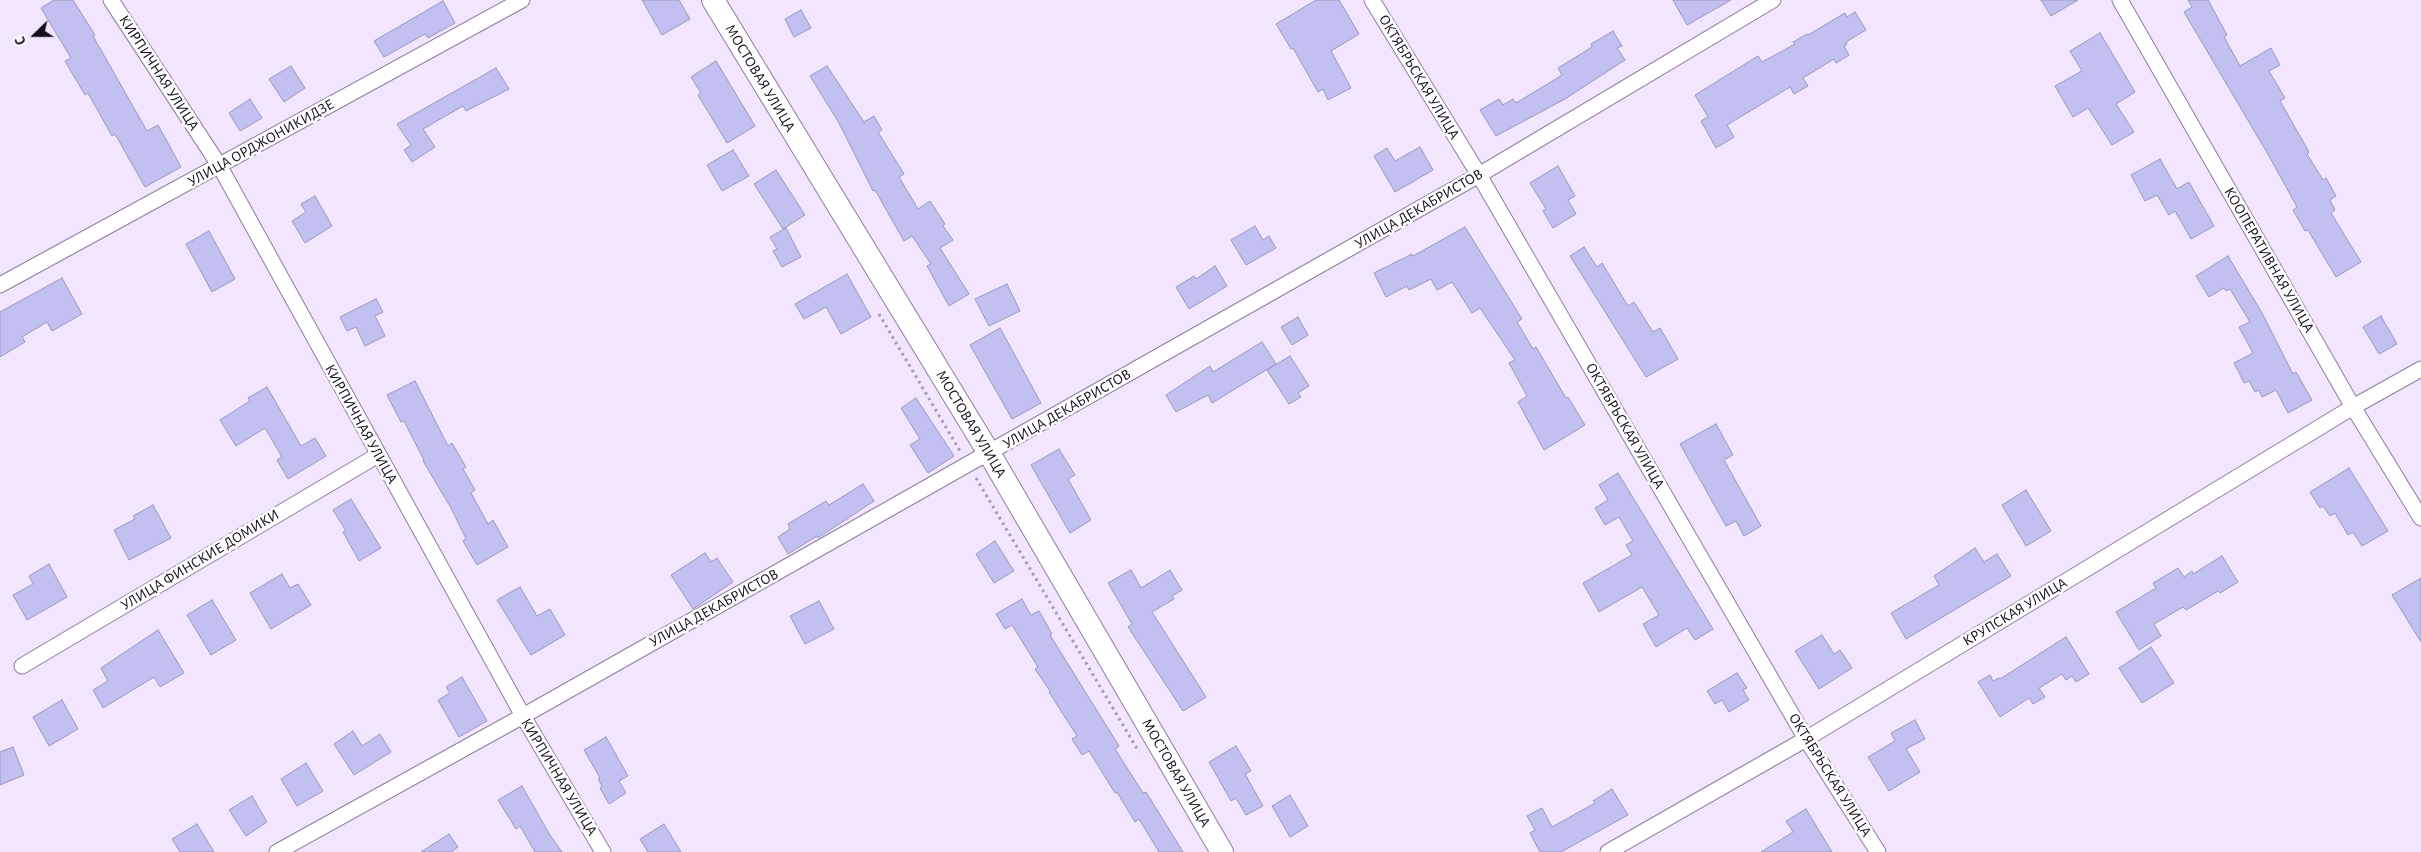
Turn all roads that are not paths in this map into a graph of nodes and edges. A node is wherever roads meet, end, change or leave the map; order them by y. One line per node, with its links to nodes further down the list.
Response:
1 (111, 0): 7 (street, КИРПИЧНАЯ УЛИЦА)
2 (522, 0): 7 (street, УЛИЦА ОРДЖОНИКИДЗЕ)
3 (713, 0): 12 (street, МОСТОВАЯ УЛИЦА)
4 (1372, 0): 8 (street, ОКТЯБРЬСКАЯ УЛИЦА)
5 (1773, 0): 8 (street, УЛИЦА ДЕКАБРИСТОВ)
6 (2120, 0): 11 (street, КООПЕРАТИВНАЯ УЛИЦА)
7 (219, 165): 9 (street, УЛИЦА ОРДЖОНИКИДЗЕ); 13 (street, КИРПИЧНАЯ УЛИЦА)
8 (1479, 175): 12 (street, УЛИЦА ДЕКАБРИСТОВ); 17 (street, ОКТЯБРЬСКАЯ УЛИЦА)
9 (0, 285)
10 (2421, 369): 11 (street, КРУПСКАЯ УЛИЦА)
11 (2353, 407): 14 (street, КООПЕРАТИВНАЯ УЛИЦА); 17 (street, КРУПСКАЯ УЛИЦА)
12 (989, 453): 16 (street, УЛИЦА ДЕКАБРИСТОВ); 20 (street, МОСТОВАЯ УЛИЦА)
13 (378, 454): 15 (street, УЛИЦА ФИНСКИЕ ДОМИКИ); 16 (street, КИРПИЧНАЯ УЛИЦА)
14 (2421, 518)
15 (22, 666)
16 (522, 716): 18 (street, УЛИЦА ДЕКАБРИСТОВ); 19 (street, КИРПИЧНАЯ УЛИЦА)
17 (1806, 739): 21 (street, КРУПСКАЯ УЛИЦА); 22 (street, ОКТЯБРЬСКАЯ УЛИЦА)
18 (276, 852)
19 (603, 852)
20 (1222, 852)
21 (1608, 852)
22 (1878, 852)

